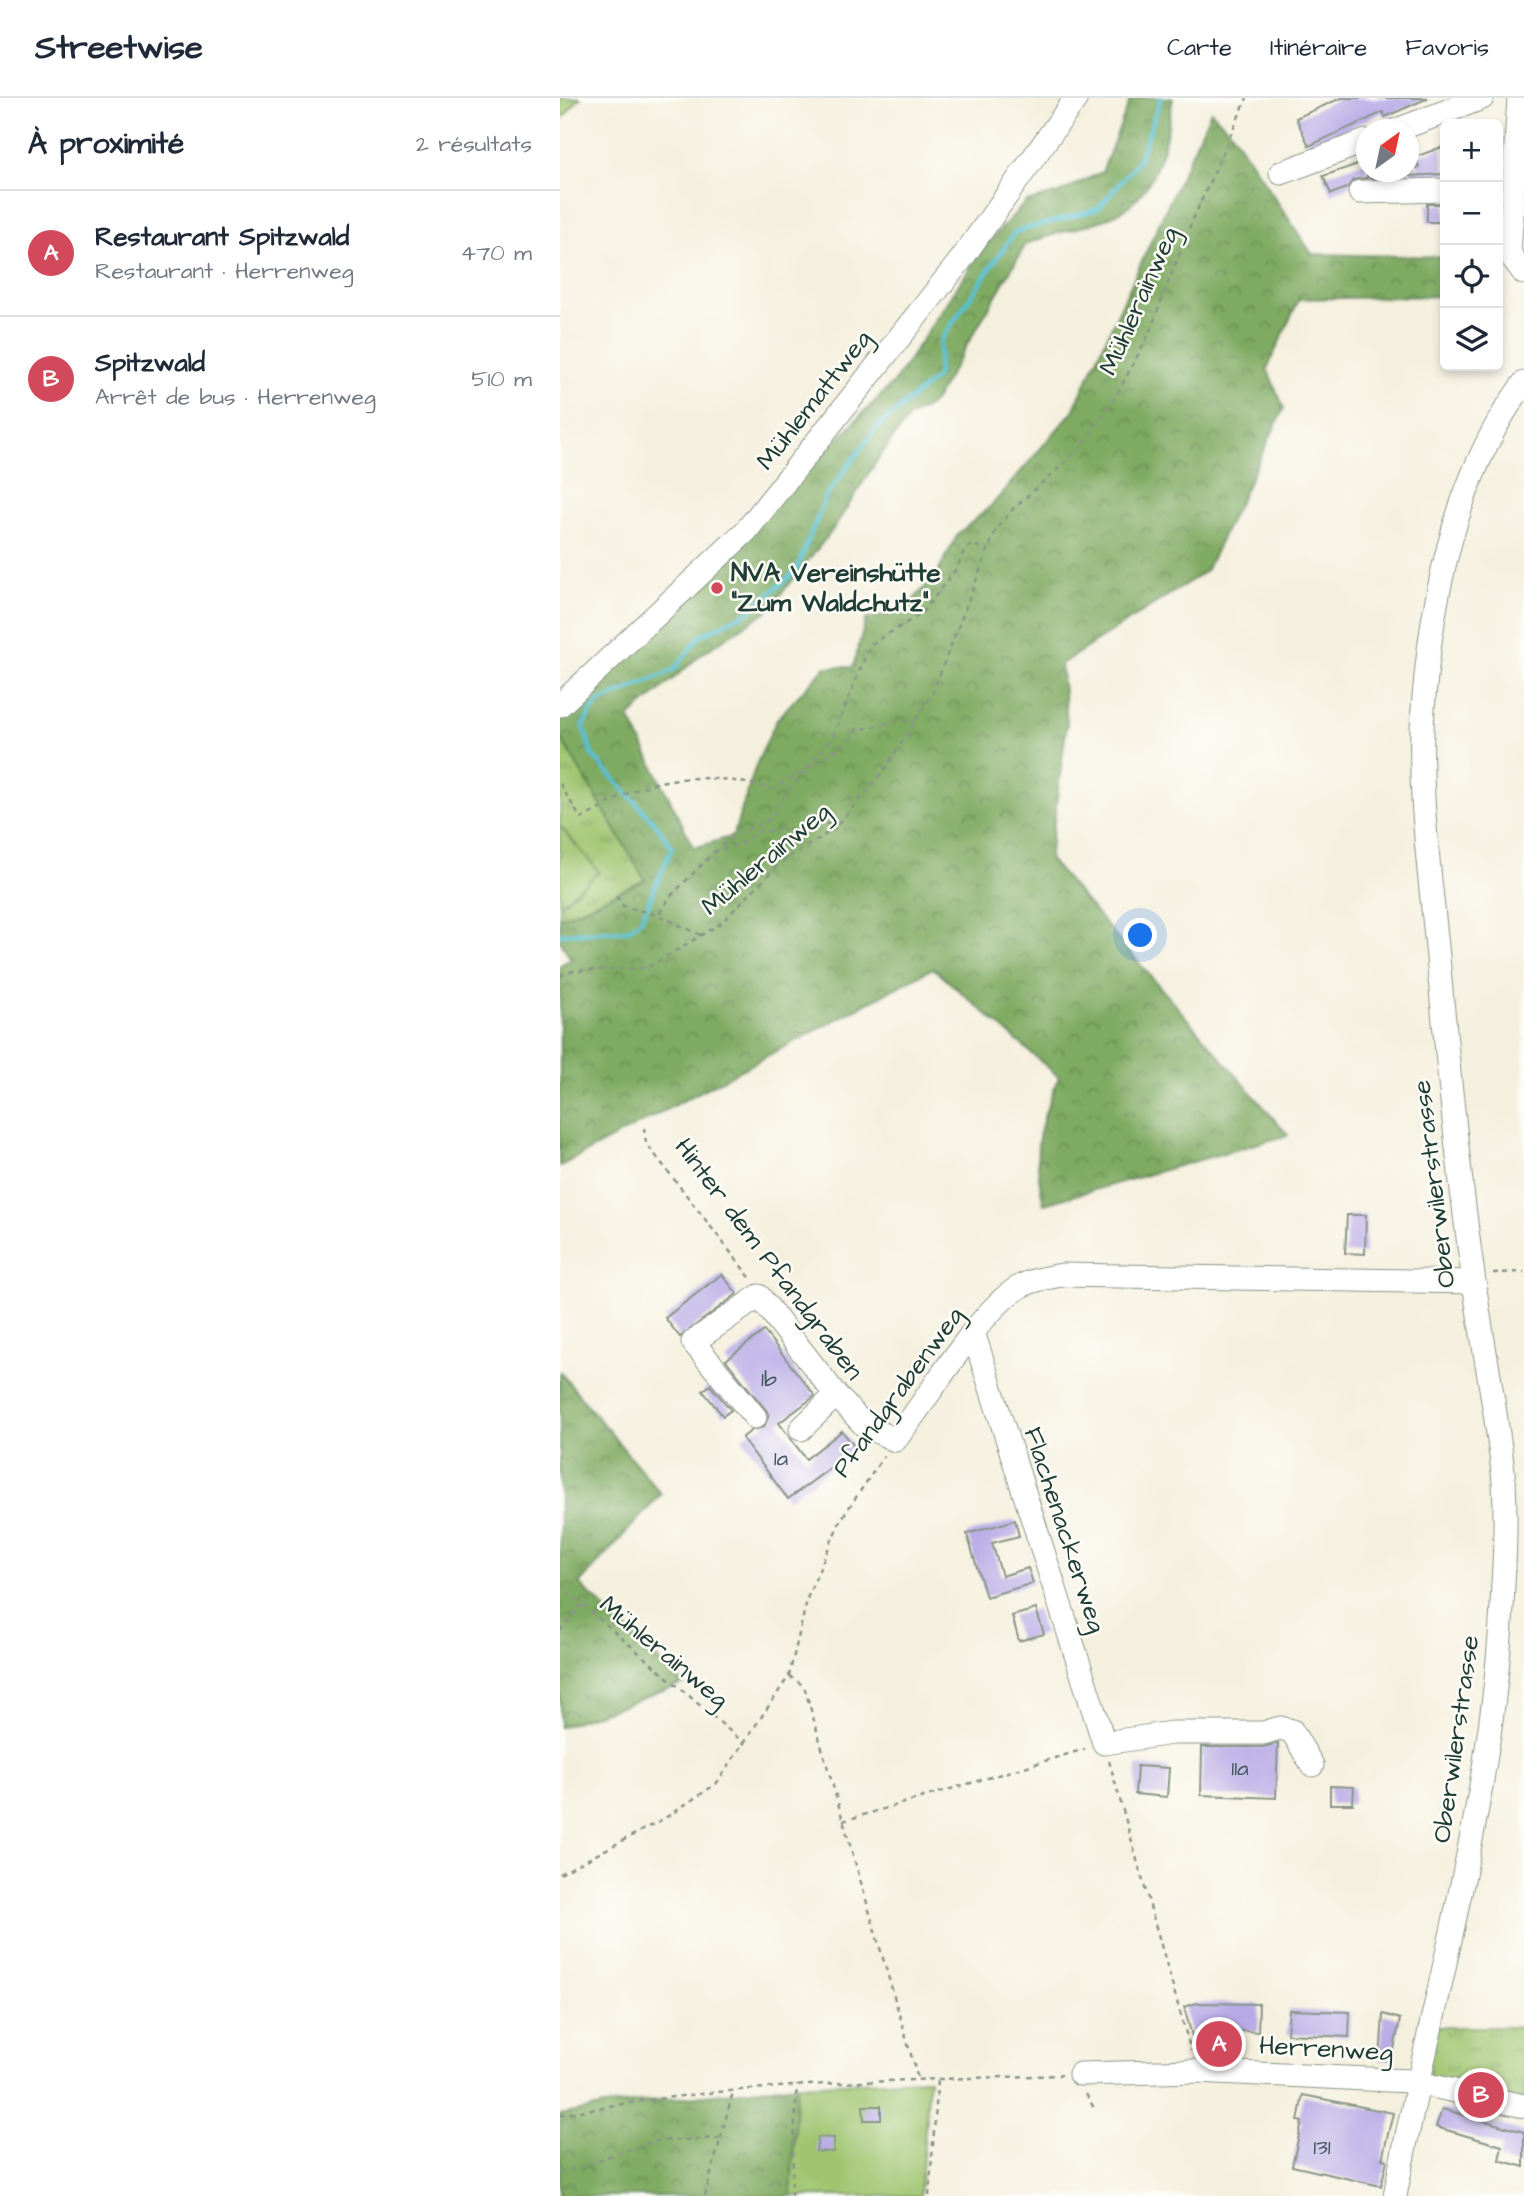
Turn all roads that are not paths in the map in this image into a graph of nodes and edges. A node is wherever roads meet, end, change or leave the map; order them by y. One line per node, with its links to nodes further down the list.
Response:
1 (1076, 98): 12 (street, Mühlemattweg)
2 (1482, 98): 4 (street)
3 (1519, 98): 7 (street)
4 (1419, 122)
5 (1356, 145): 6 (street)
6 (1281, 173)
7 (1505, 189): 10 (street)
8 (1440, 190): 9 (street)
9 (1360, 192)
10 (1524, 273)
11 (1524, 383): 13 (street, Oberwilerstrasse)
12 (560, 705)
13 (1473, 1278): 14 (street, Pfandgrabenweg); 21 (street, Oberwilerstrasse)
14 (974, 1335): 18 (street, Pfandgrabenweg); 19 (street, Flachenackerweg)
15 (836, 1395): 16 (street, Hinter dem Pfandgraben); 17 (street); 18 (street, Hinter dem Pfandgraben)
16 (755, 1417)
17 (801, 1429)
18 (895, 1440)
19 (1312, 1765)
20 (1080, 2074): 21 (street, Herrenweg)
21 (1417, 2082): 22 (street, Herrenweg); 23 (street, Oberwilerstrasse)
22 (1524, 2106)
23 (1395, 2196)

